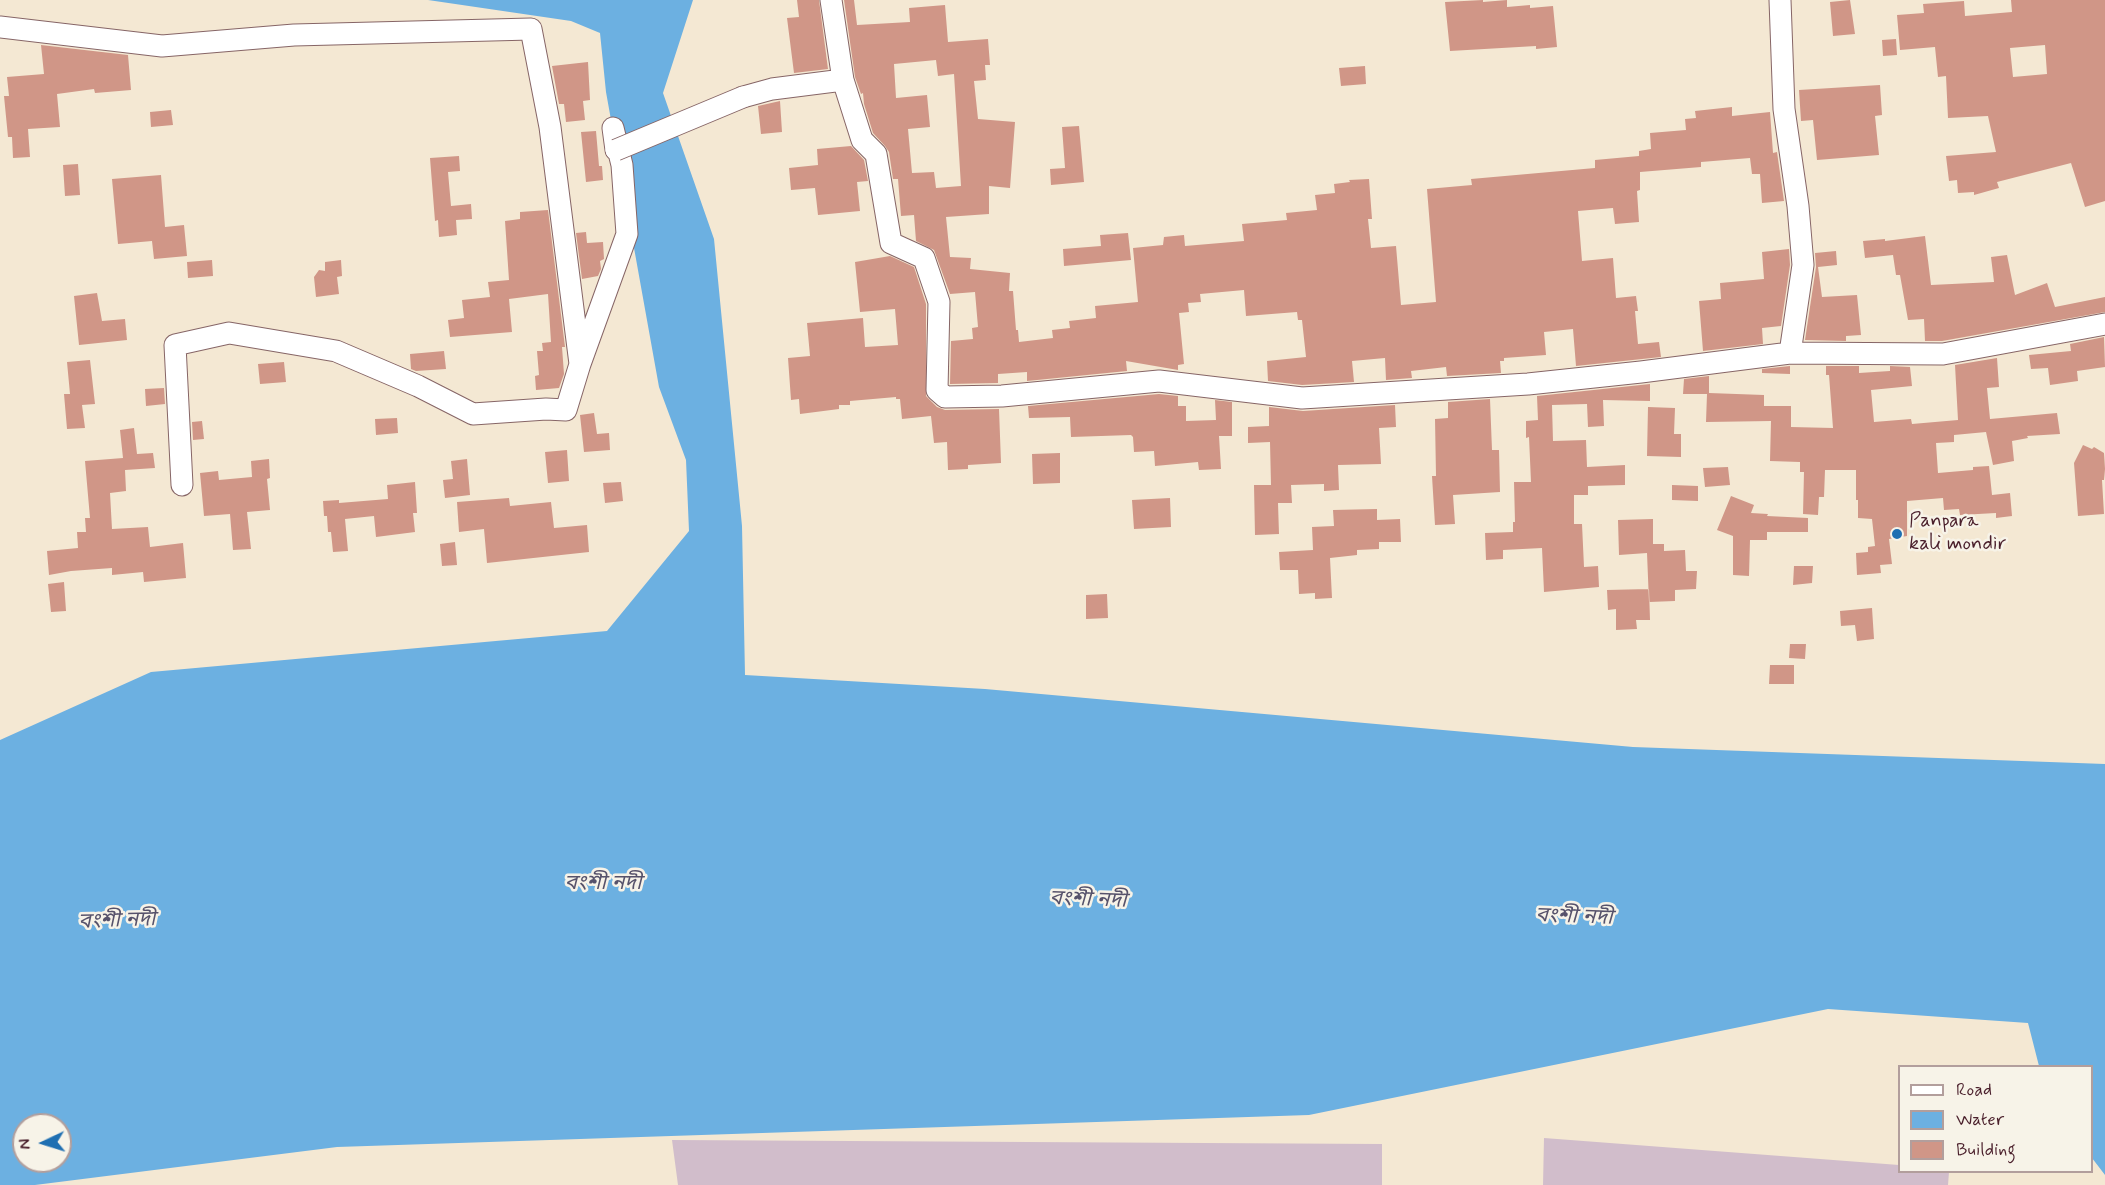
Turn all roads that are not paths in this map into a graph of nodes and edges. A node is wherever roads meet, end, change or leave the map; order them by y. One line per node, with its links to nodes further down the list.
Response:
1 (831, 0): 4 (street)
2 (1779, 0): 6 (street)
3 (0, 27): 7 (street)
4 (843, 80): 6 (street); 7 (street, bridge)
5 (2105, 324): 6 (street)
6 (1790, 353)
7 (580, 364): 8 (street)
8 (182, 485)

